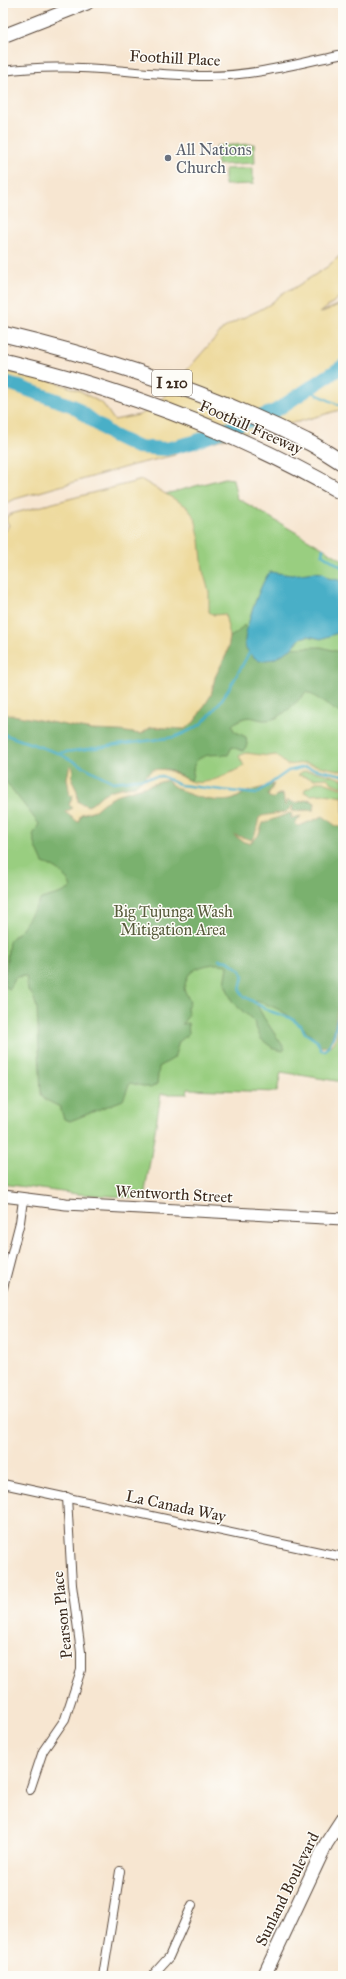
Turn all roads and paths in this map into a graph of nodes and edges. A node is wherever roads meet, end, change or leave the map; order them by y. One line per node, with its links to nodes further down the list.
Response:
1 (87, 3): 2 (main road)
2 (3, 36)
3 (343, 54): 4 (street, Foothill Place)
4 (3, 71)
5 (3, 334): 7 (highway, Foothill Freeway / I 210)
6 (3, 361): 8 (highway, Foothill Freeway / I 210)
7 (337, 459)
8 (343, 493)
9 (3, 1196): 10 (main road, Wentworth Street)
10 (23, 1200): 11 (main road, Wentworth Street); 12 (street)
11 (343, 1219)
12 (3, 1288)
13 (3, 1484): 14 (street, La Canada Way)
14 (67, 1497): 15 (street, La Canada Way); 16 (street, Pearson Place)
15 (343, 1557)
16 (30, 1790)
17 (343, 1818): 22 (main road, Sunland Boulevard)
18 (120, 1871): 20 (street)
19 (192, 1905): 21 (street)
20 (103, 1976)
21 (152, 1976)
22 (264, 1976)

